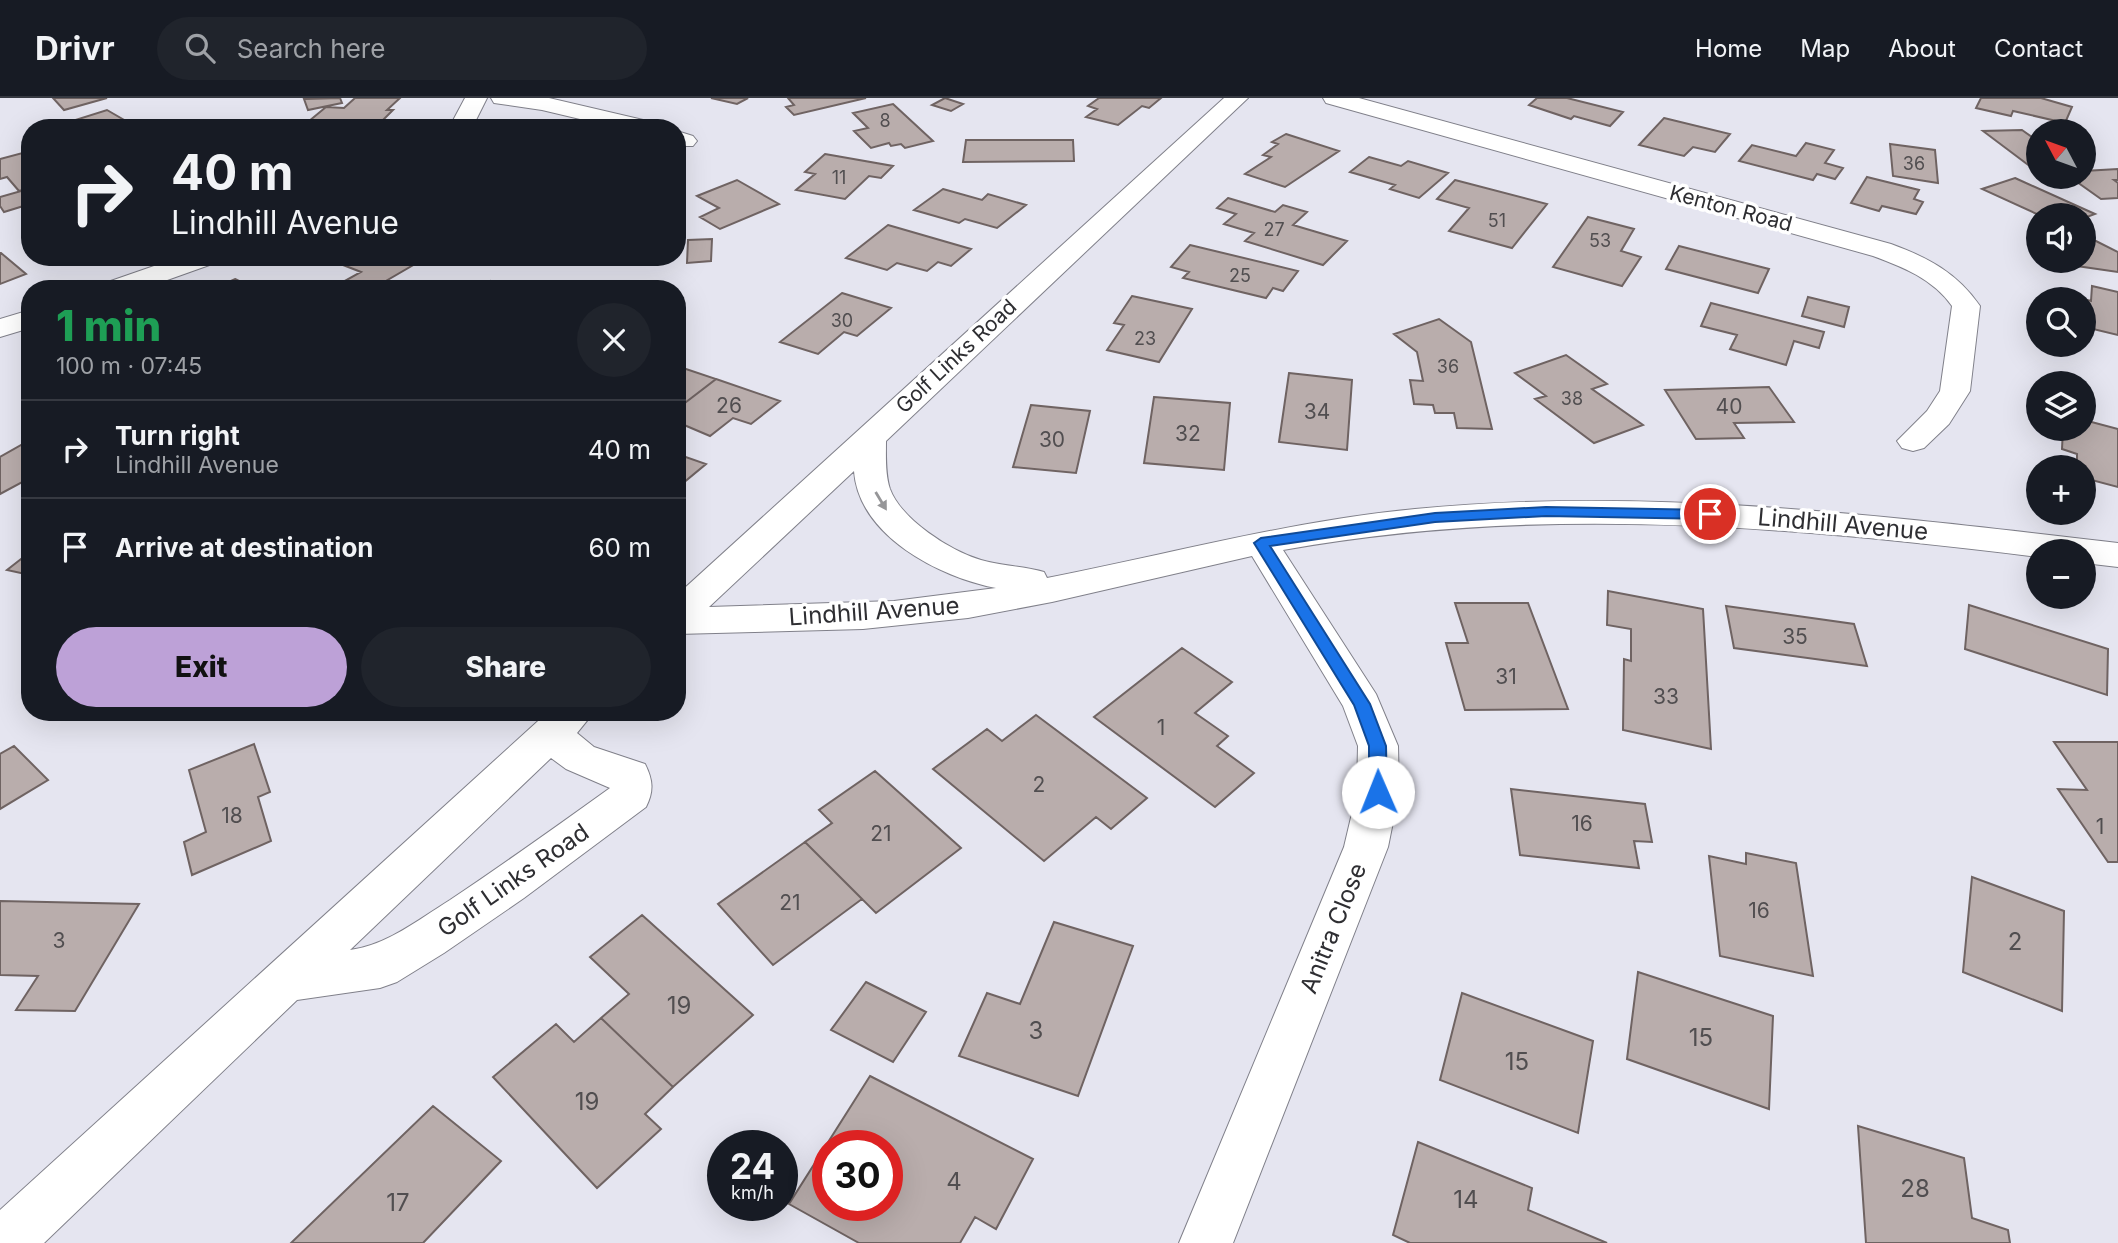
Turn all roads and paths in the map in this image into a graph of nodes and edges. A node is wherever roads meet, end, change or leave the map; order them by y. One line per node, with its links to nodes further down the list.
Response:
1 (476, 98): 5 (street)
2 (502, 98): 6 (street)
3 (1237, 98): 11 (street, Golf Links Road)
4 (1334, 98): 12 (street, Kenton Road)
5 (465, 119)
6 (610, 119)
7 (180, 266): 8 (street)
8 (141, 280)
9 (21, 321): 10 (street)
10 (0, 328)
11 (870, 436): 15 (street, Lindhill Avenue, one-way to 15); 16 (street, Golf Links Road)
12 (1913, 440)
13 (1261, 543): 14 (street, Lindhill Avenue); 15 (street, Lindhill Avenue); 21 (street, Anitra Close)
14 (2118, 555)
15 (1070, 586): 17 (street, Lindhill Avenue)
16 (686, 608)
17 (686, 621)
18 (562, 723): 19 (street, Golf Links Road); 19 (street, Golf Links Road)
19 (285, 981): 20 (street, Golf Links Road)
20 (4, 1243)
21 (1206, 1243)

